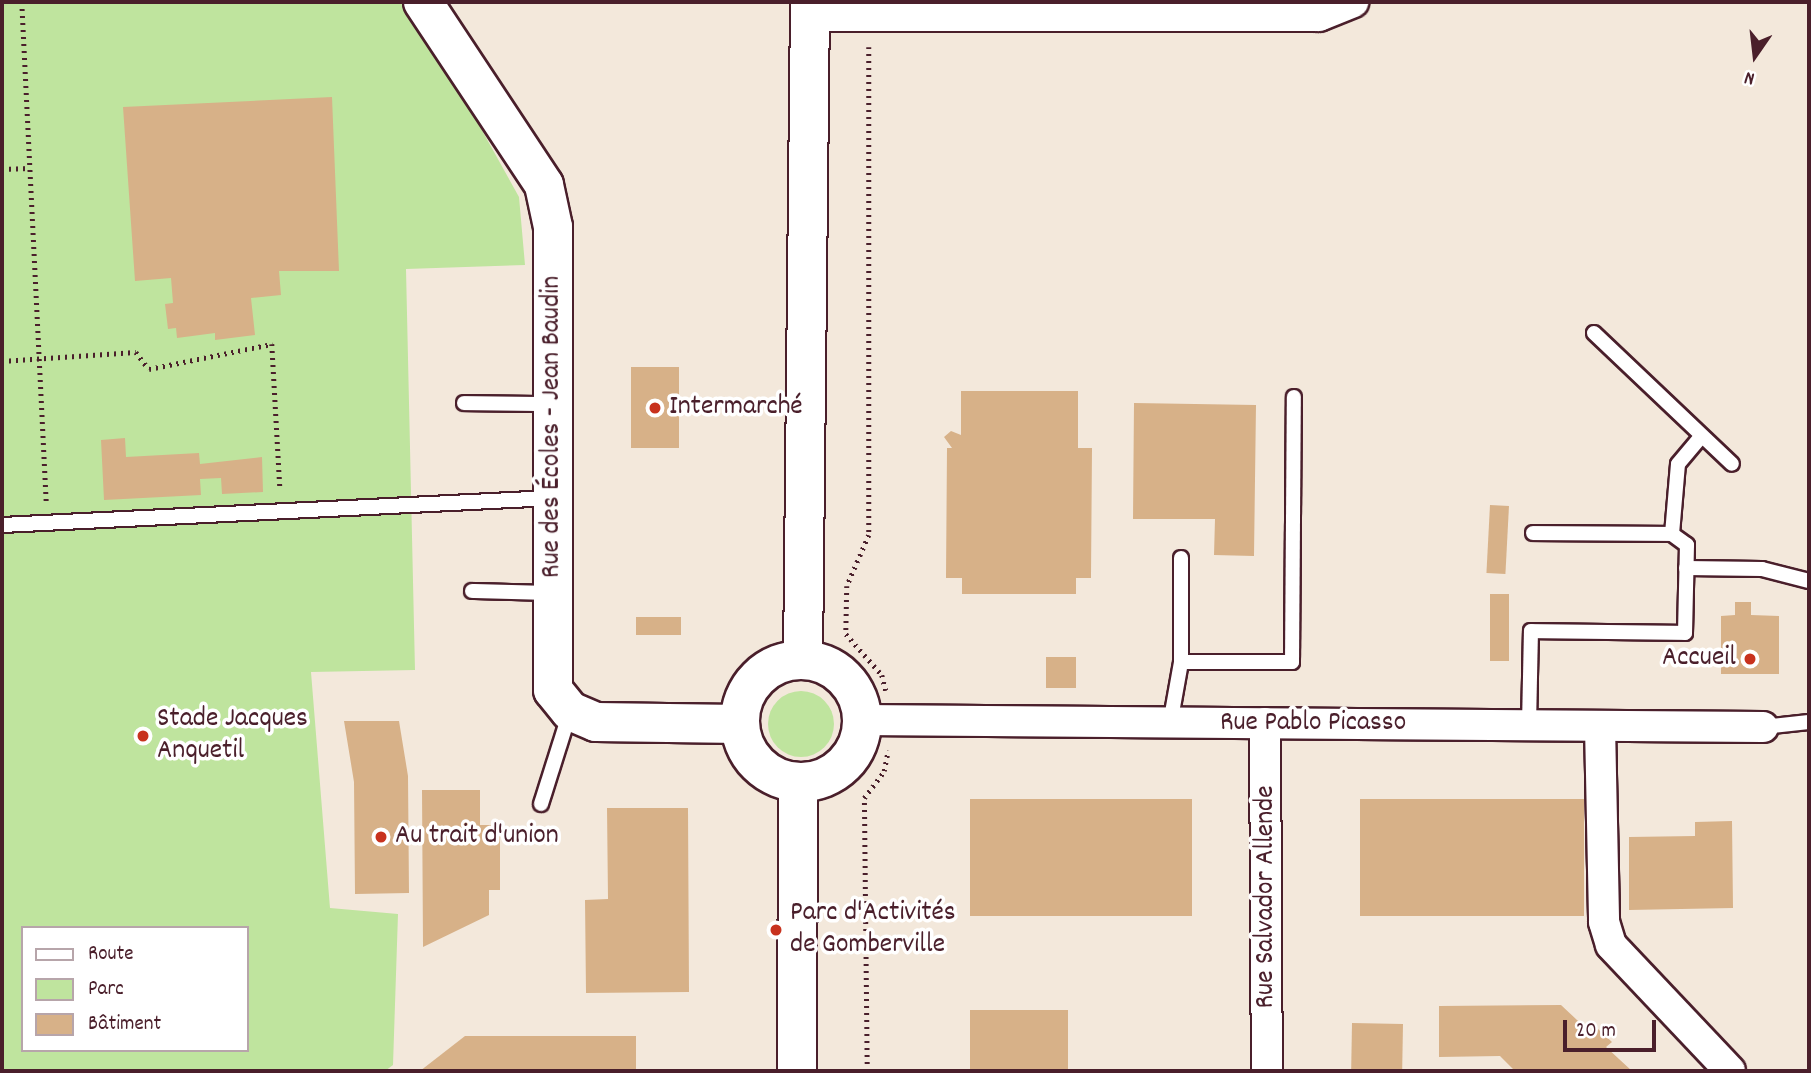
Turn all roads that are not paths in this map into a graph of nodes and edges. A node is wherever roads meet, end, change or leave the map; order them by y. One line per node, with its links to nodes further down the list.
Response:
1 (423, 2): 7 (main road, Rue des Écoles - Jean Baudin)
2 (1353, 2): 3 (street)
3 (810, 9): 19 (main road)
4 (1594, 333): 8 (lane)
5 (1294, 397): 20 (lane)
6 (464, 403): 7 (lane)
7 (553, 404): 10 (main road, Rue des Écoles - Jean Baudin)
8 (1701, 437): 9 (lane); 13 (lane)
9 (1732, 464)
10 (553, 498): 11 (lane); 18 (main road, Rue des Écoles - Jean Baudin)
11 (2, 525)
12 (1533, 533): 13 (lane)
13 (1672, 534): 15 (lane)
14 (1181, 558): 20 (lane)
15 (1686, 568): 16 (lane); 27 (lane)
16 (1809, 581)
17 (472, 591): 18 (lane)
18 (553, 593): 21 (main road, Rue des Écoles - Jean Baudin)
19 (803, 660): 22 (main road); 25 (main road)
20 (1181, 662): 26 (lane)
21 (570, 711): 25 (main road); 31 (lane)
22 (878, 720): 26 (street, Rue Pablo Picasso); 30 (main road)
23 (1809, 722): 29 (lane)
24 (1265, 723): 26 (street, Rue Pablo Picasso); 27 (street, Rue Pablo Picasso); 33 (street, Rue Salvador Allende)
25 (740, 724): 30 (main road)
26 (1170, 724)
27 (1530, 725): 28 (street, Rue Pablo Picasso)
28 (1601, 726): 29 (street, Rue Pablo Picasso); 34 (street)
29 (1763, 727)
30 (799, 782): 32 (main road)
31 (541, 804)
32 (797, 1071)
33 (1267, 1071)
34 (1730, 1071)

